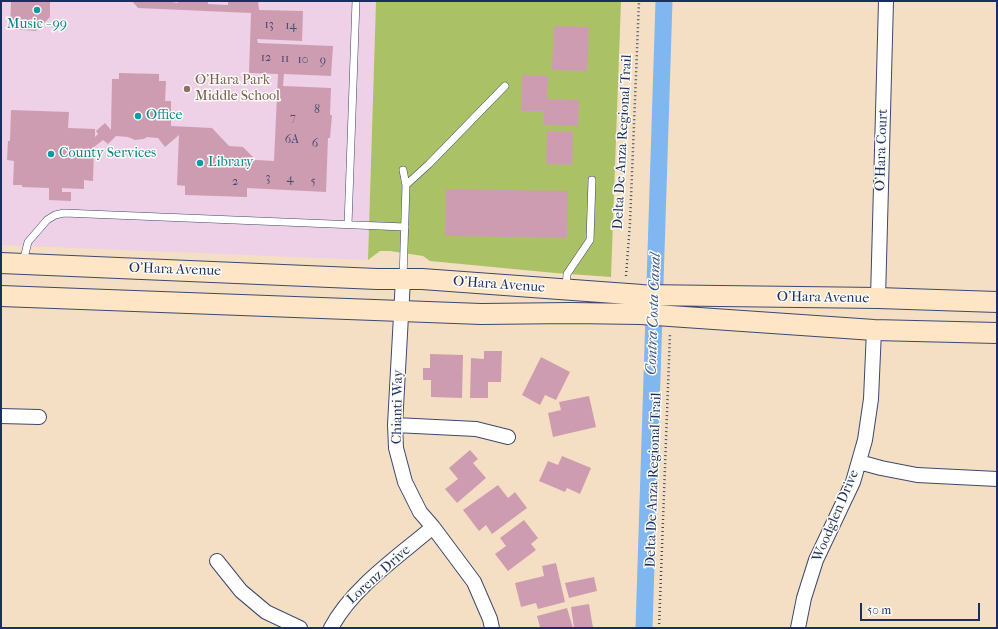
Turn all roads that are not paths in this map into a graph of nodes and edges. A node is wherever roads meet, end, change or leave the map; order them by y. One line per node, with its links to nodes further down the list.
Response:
1 (356, 1): 7 (lane)
2 (886, 1): 15 (street, O'Hara Court)
3 (505, 86): 6 (lane)
4 (403, 170): 6 (lane)
5 (592, 180): 12 (lane)
6 (406, 185): 8 (lane)
7 (348, 225): 8 (lane); 10 (lane)
8 (405, 227): 11 (lane)
9 (1, 263): 10 (main road, O'Hara Avenue)
10 (22, 264): 11 (main road, O'Hara Avenue); 14 (main road)
11 (403, 279): 12 (main road, O'Hara Avenue); 18 (street, Chianti Way)
12 (566, 290): 17 (main road, O'Hara Avenue)
13 (1, 296): 14 (main road, O'Hara Avenue)
14 (33, 297): 18 (main road, O'Hara Avenue)
15 (878, 298): 16 (main road, O'Hara Avenue); 19 (main road, O'Hara Avenue)
16 (997, 302)
17 (642, 305): 18 (main road, O'Hara Avenue); 19 (main road, O'Hara Avenue)
18 (401, 312): 24 (street, Chianti Way)
19 (666, 314): 20 (main road, O'Hara Avenue)
20 (874, 330): 21 (main road, O'Hara Avenue); 26 (street, Woodglen Drive)
21 (997, 333)
22 (1, 416): 23 (street)
23 (39, 417)
24 (395, 425): 25 (street); 28 (street, Chianti Way)
25 (508, 437)
26 (859, 462): 27 (street); 33 (street, Woodglen Drive)
27 (997, 479)
28 (433, 527): 31 (street, Lorenz Drive); 32 (street, Chianti Way)
29 (217, 561): 30 (street)
30 (300, 628)
31 (331, 628)
32 (492, 628)
33 (798, 628)

